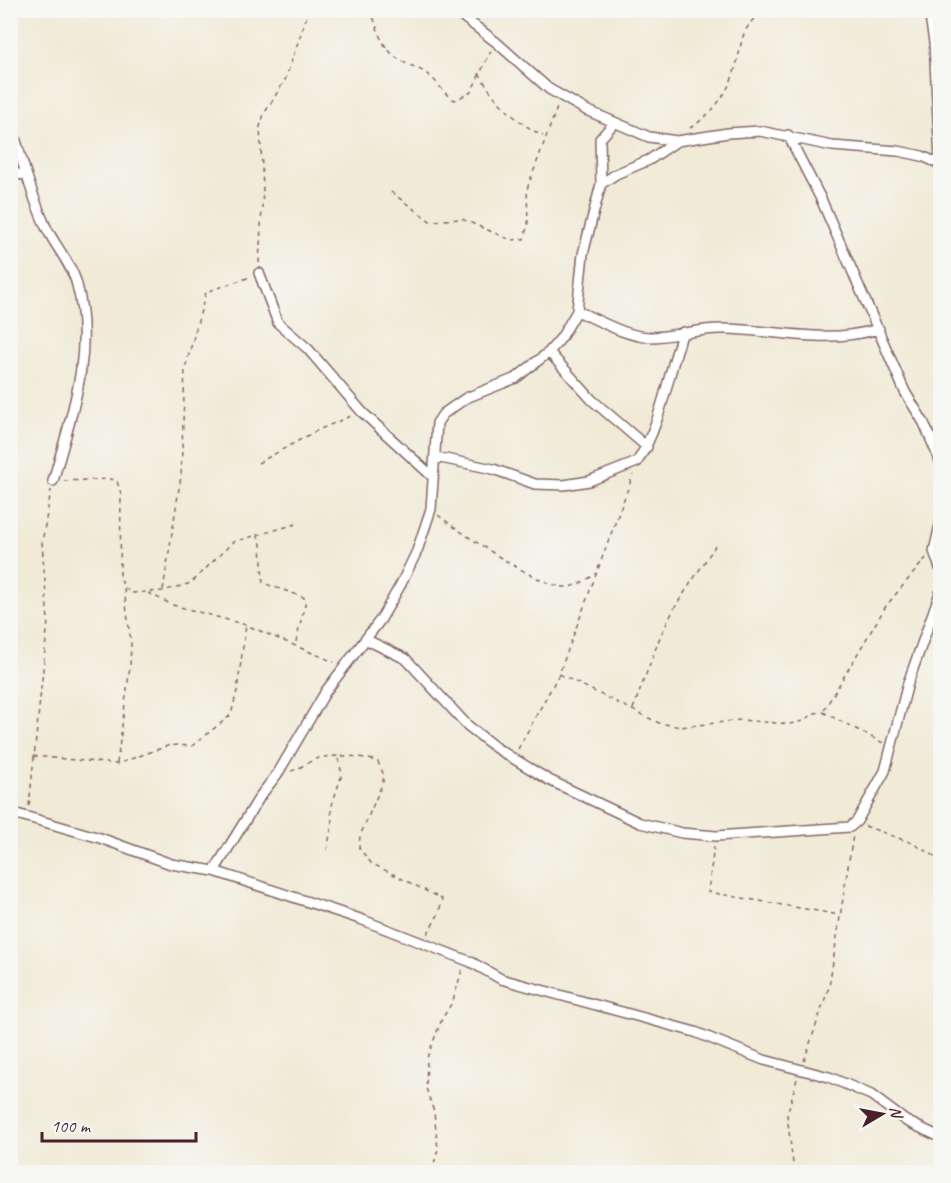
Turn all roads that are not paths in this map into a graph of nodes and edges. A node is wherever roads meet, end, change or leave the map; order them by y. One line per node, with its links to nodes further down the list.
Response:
1 (454, 10): 5 (street)
2 (929, 10): 3 (street)
3 (938, 79): 8 (street)
4 (10, 122): 10 (street)
5 (614, 123): 7 (street); 11 (street)
6 (788, 135): 7 (street); 8 (street); 14 (street)
7 (677, 141): 11 (street)
8 (940, 162)
9 (10, 173): 10 (street)
10 (25, 174): 21 (street)
11 (601, 184): 13 (street)
12 (259, 273): 20 (street)
13 (577, 311): 15 (street); 16 (street)
14 (879, 329): 15 (street); 19 (street)
15 (683, 332): 17 (street)
16 (549, 352): 17 (street); 18 (street)
17 (647, 447): 18 (street)
18 (436, 457): 20 (street)
19 (940, 461)
20 (434, 477): 25 (street)
21 (53, 481)
22 (940, 525): 23 (street)
23 (940, 568)
24 (940, 593): 25 (street)
25 (365, 639): 27 (street)
26 (10, 812): 27 (street)
27 (214, 871): 28 (street)
28 (940, 1137)

